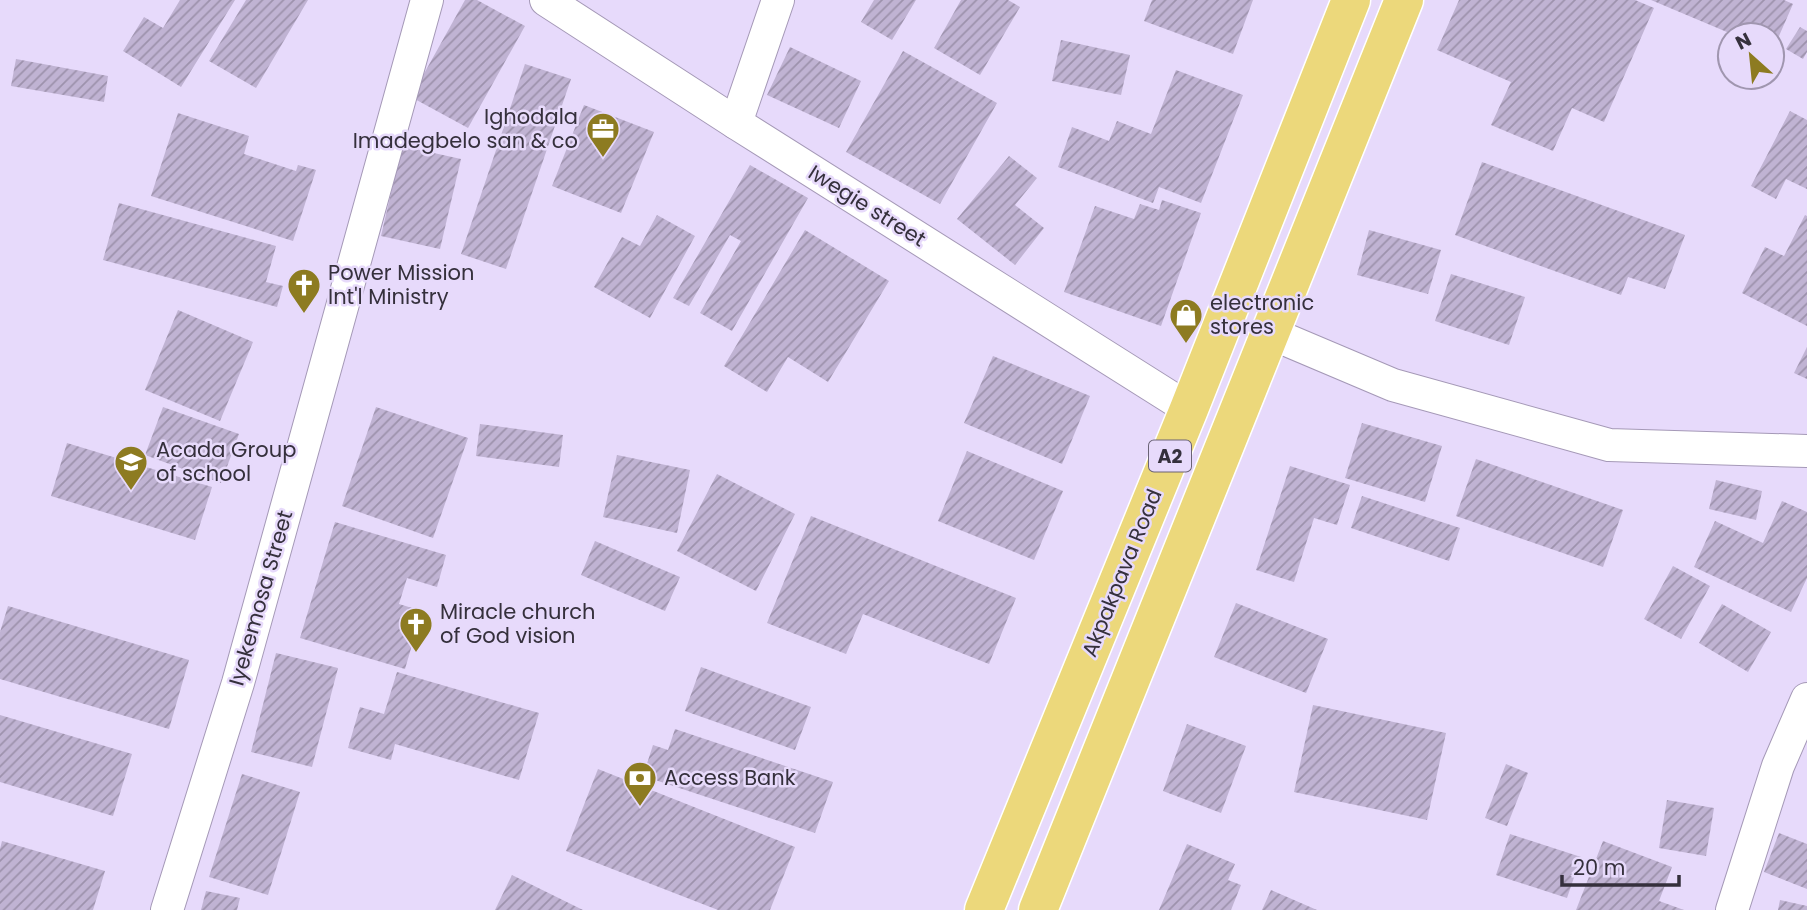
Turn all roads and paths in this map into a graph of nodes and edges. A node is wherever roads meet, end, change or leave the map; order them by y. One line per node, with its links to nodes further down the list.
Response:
1 (426, 0): 11 (street, Iyekemosa Street)
2 (546, 0): 6 (street, Iwegie street)
3 (778, 0): 6 (street)
4 (1351, 0): 8 (highway, Akpakpava Road / A2)
5 (1404, 0): 7 (highway, A2)
6 (736, 123): 8 (street, Iwegie street)
7 (1270, 333): 9 (street); 13 (highway, A2)
8 (1189, 409): 12 (highway, Akpakpava Road / A2)
9 (1807, 451)
10 (1807, 699): 14 (street)
11 (167, 910)
12 (984, 910)
13 (1038, 910)
14 (1732, 910)

